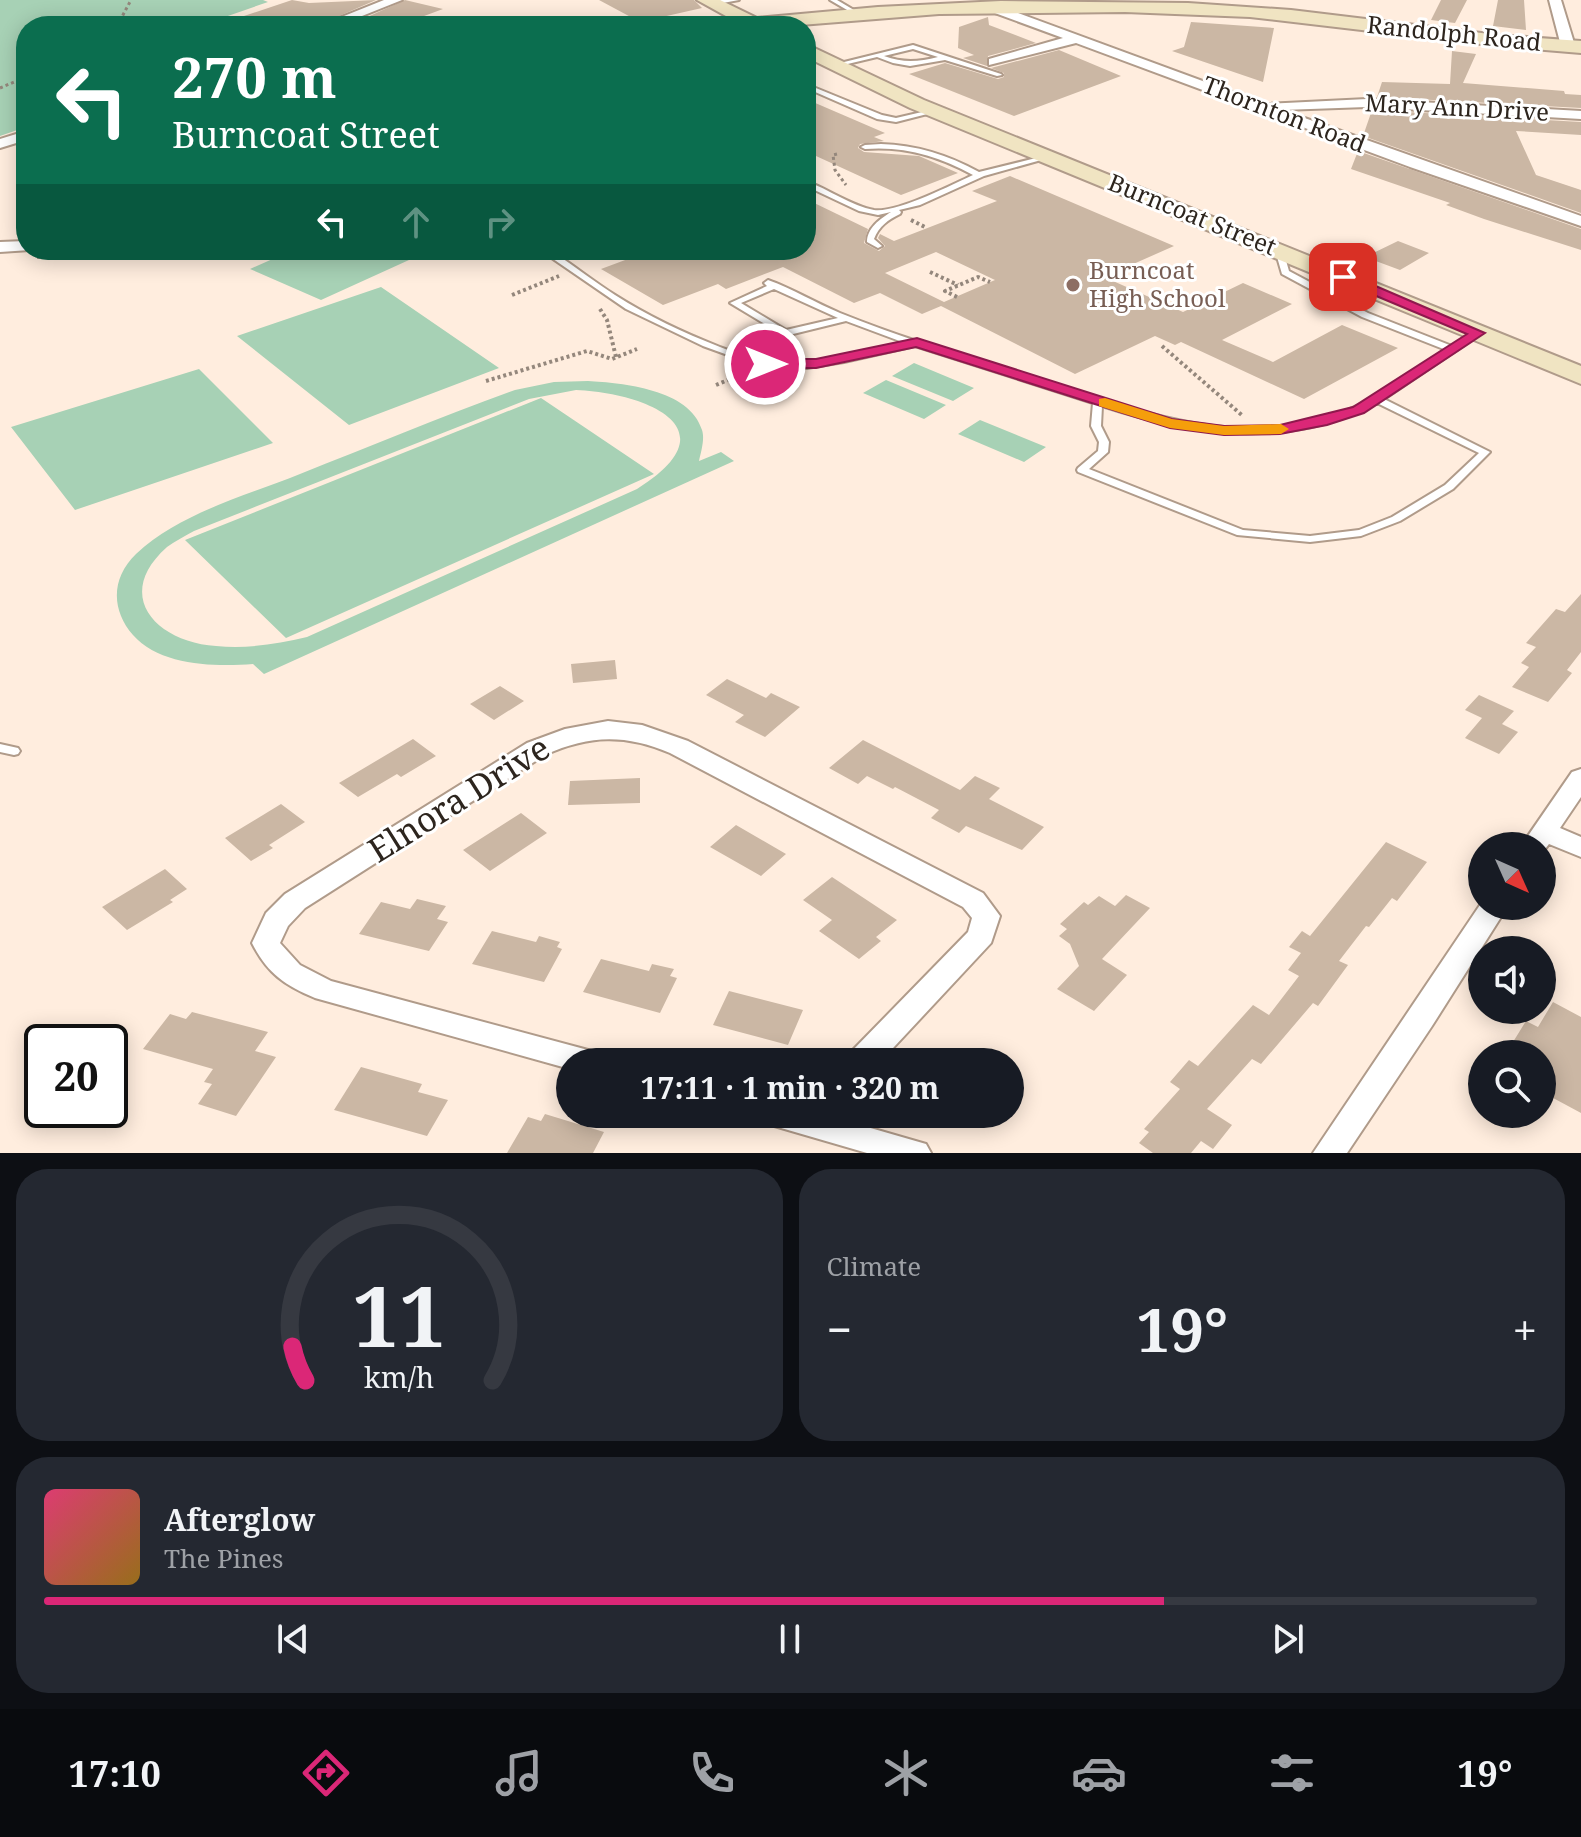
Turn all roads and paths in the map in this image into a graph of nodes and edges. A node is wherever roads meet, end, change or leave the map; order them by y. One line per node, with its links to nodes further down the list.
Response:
1 (396, 0): 8 (street)
2 (736, 0): 5 (lane)
3 (833, 0): 7 (lane)
4 (1555, 0): 12 (street)
5 (709, 2): 9 (main road)
6 (988, 6): 7 (main road, Randolph Road); 11 (street, Thornton Road); 12 (main road, Randolph Road)
7 (856, 13): 10 (main road, Randolph Road)
8 (352, 16)
9 (734, 16)
10 (816, 18)
11 (1079, 38): 17 (street); 20 (street, Thornton Road)
12 (1575, 46)
13 (877, 55): 15 (lane); 15 (lane); 16 (lane)
14 (816, 57): 16 (main road, Burncoat Street)
15 (943, 58): 17 (lane)
16 (835, 65): 21 (main road, Burncoat Street)
17 (996, 68)
18 (816, 90): 21 (lane)
19 (1333, 104): 20 (street, Mary Ann Drive); 22 (street, Mary Ann Drive); 23 (street, Mary Ann Drive)
20 (1259, 106): 23 (street, Thornton Road)
21 (935, 111): 26 (main road, Burncoat Street)
22 (1581, 115)
23 (1322, 130): 31 (street, Thornton Road)
24 (865, 147): 27 (lane)
25 (837, 154): 29 (path)
26 (1049, 157): 27 (lane); 33 (main road, Burncoat Street)
27 (979, 175): 30 (lane)
28 (816, 188): 30 (lane)
29 (853, 189)
30 (901, 209): 32 (lane)
31 (1581, 221)
32 (878, 246)
33 (1279, 250): 43 (main road, Burncoat Street); 47 (lane)
34 (561, 260): 44 (lane)
35 (930, 272): 38 (path)
36 (561, 279): 39 (path)
37 (990, 282): 38 (path)
38 (959, 285): 40 (path)
39 (512, 295)
40 (957, 297)
41 (591, 303): 48 (path)
42 (845, 319): 42 (lane); 44 (lane)
43 (1478, 333): 47 (lane); 50 (main road, Burncoat Street)
44 (917, 342): 54 (lane)
45 (1162, 346): 55 (path)
46 (637, 349): 48 (path)
47 (1452, 349): 53 (lane)
48 (616, 357): 51 (path)
49 (749, 371): 52 (path)
50 (1580, 374)
51 (486, 381)
52 (716, 385)
53 (1376, 399): 54 (lane); 54 (lane)
54 (1098, 401)
55 (1238, 422)
56 (0, 748): 57 (lane)
57 (14, 751)
58 (1581, 778): 59 (street)
59 (1544, 832)
60 (1556, 843): 61 (street)
61 (1581, 848)
62 (1485, 920): 67 (street)
63 (874, 1048): 64 (street, Elnora Drive)
64 (556, 1053)
65 (832, 1128): 66 (street)
66 (915, 1153)
67 (1329, 1153)

